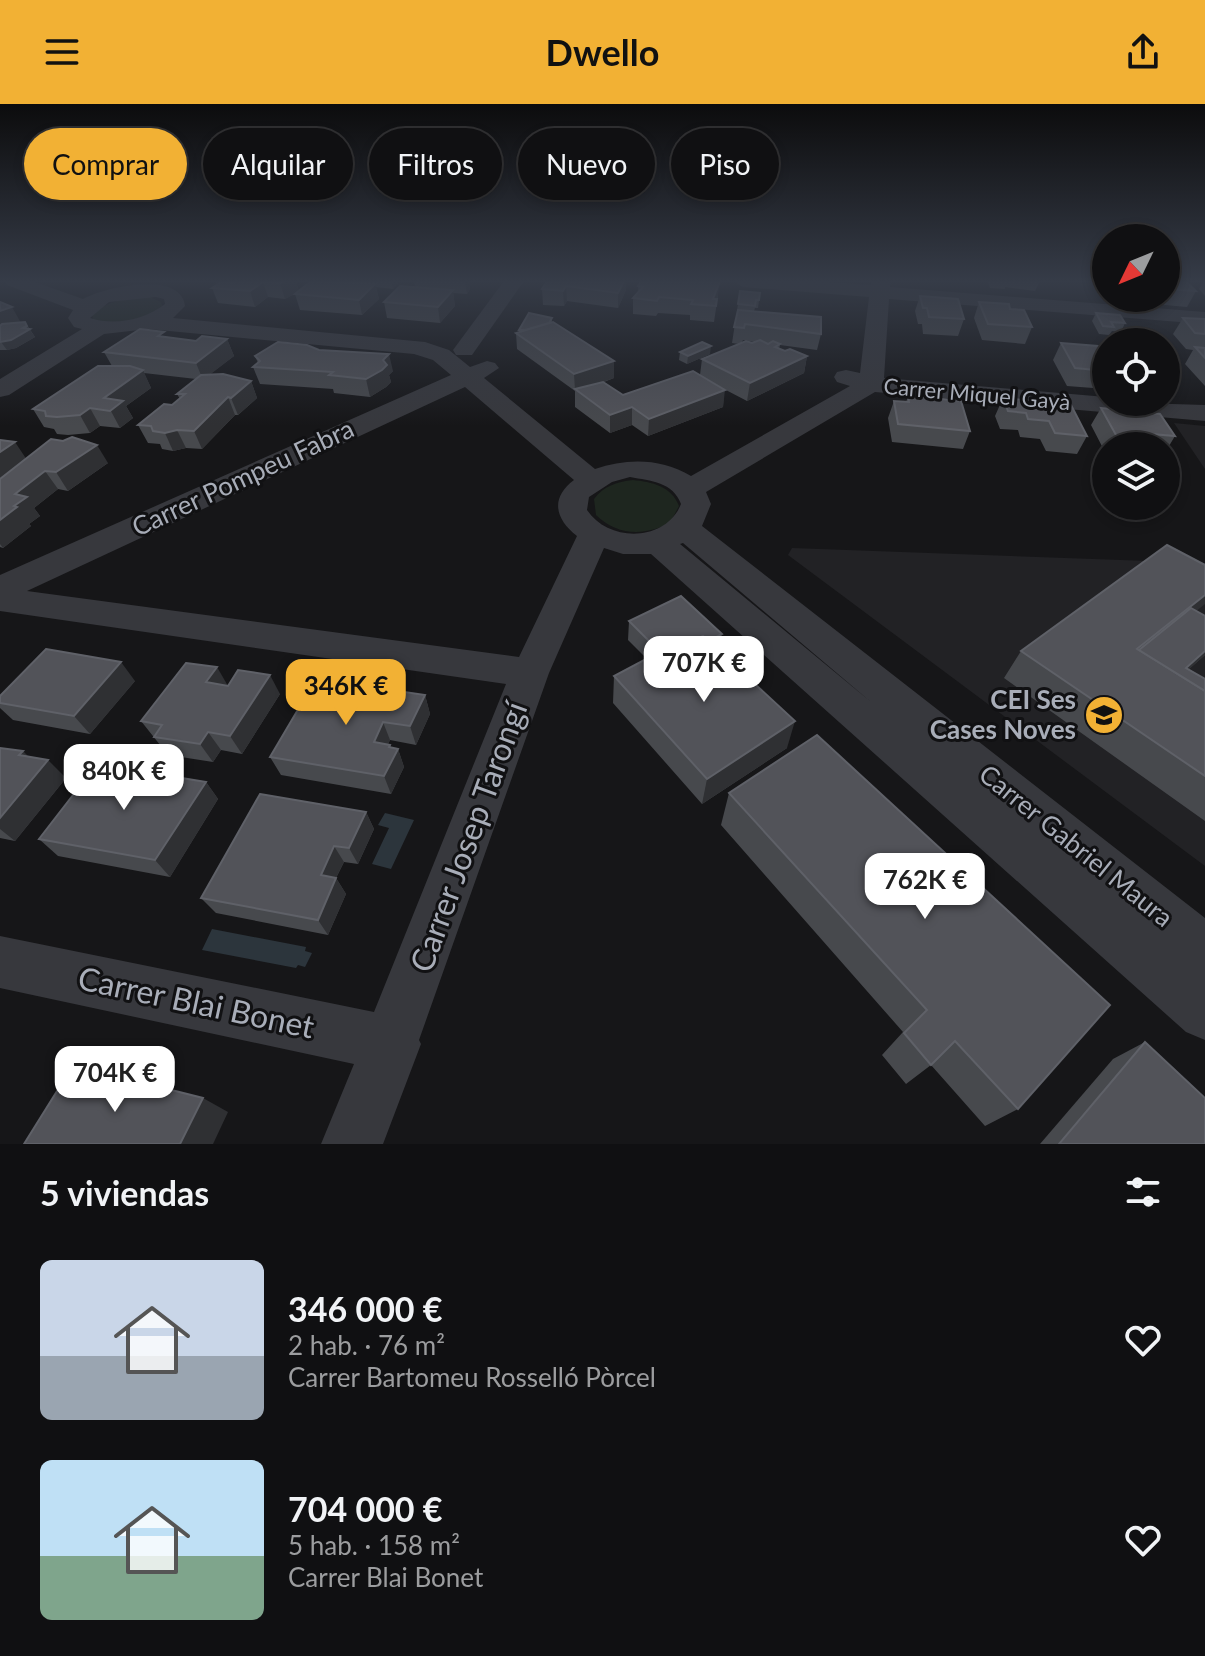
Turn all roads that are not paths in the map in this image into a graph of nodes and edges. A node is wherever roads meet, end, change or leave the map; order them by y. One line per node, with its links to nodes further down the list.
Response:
1 (96, 330): 10 (street)
2 (228, 330): 7 (street)
3 (376, 330): 7 (street)
4 (490, 330): 7 (street, Carrer Pompeu Fabra)
5 (860, 330): 8 (street)
6 (870, 330): 9 (street)
7 (472, 365): 12 (street); 15 (street, Carrer Pompeu Fabra)
8 (846, 377): 9 (street, Carrer Miquel Gayà); 13 (street)
9 (871, 384): 11 (street, Carrer Miquel Gayà); 13 (street)
10 (0, 390)
11 (1205, 413)
12 (602, 474): 13 (street); 14 (street)
13 (676, 509): 14 (street); 18 (street, Carrer Gabriel Maura); 20 (street, Carrer Gabriel Maura)
14 (594, 534): 17 (street, Carrer Josep Tarongí)
15 (0, 589)
16 (0, 599): 17 (street)
17 (530, 673): 21 (street, Carrer Josep Tarongí)
18 (1205, 951)
19 (0, 962): 21 (street, Carrer Blai Bonet)
20 (1205, 1013)
21 (393, 1044): 22 (street, Carrer Josep Tarongí)
22 (352, 1144)

